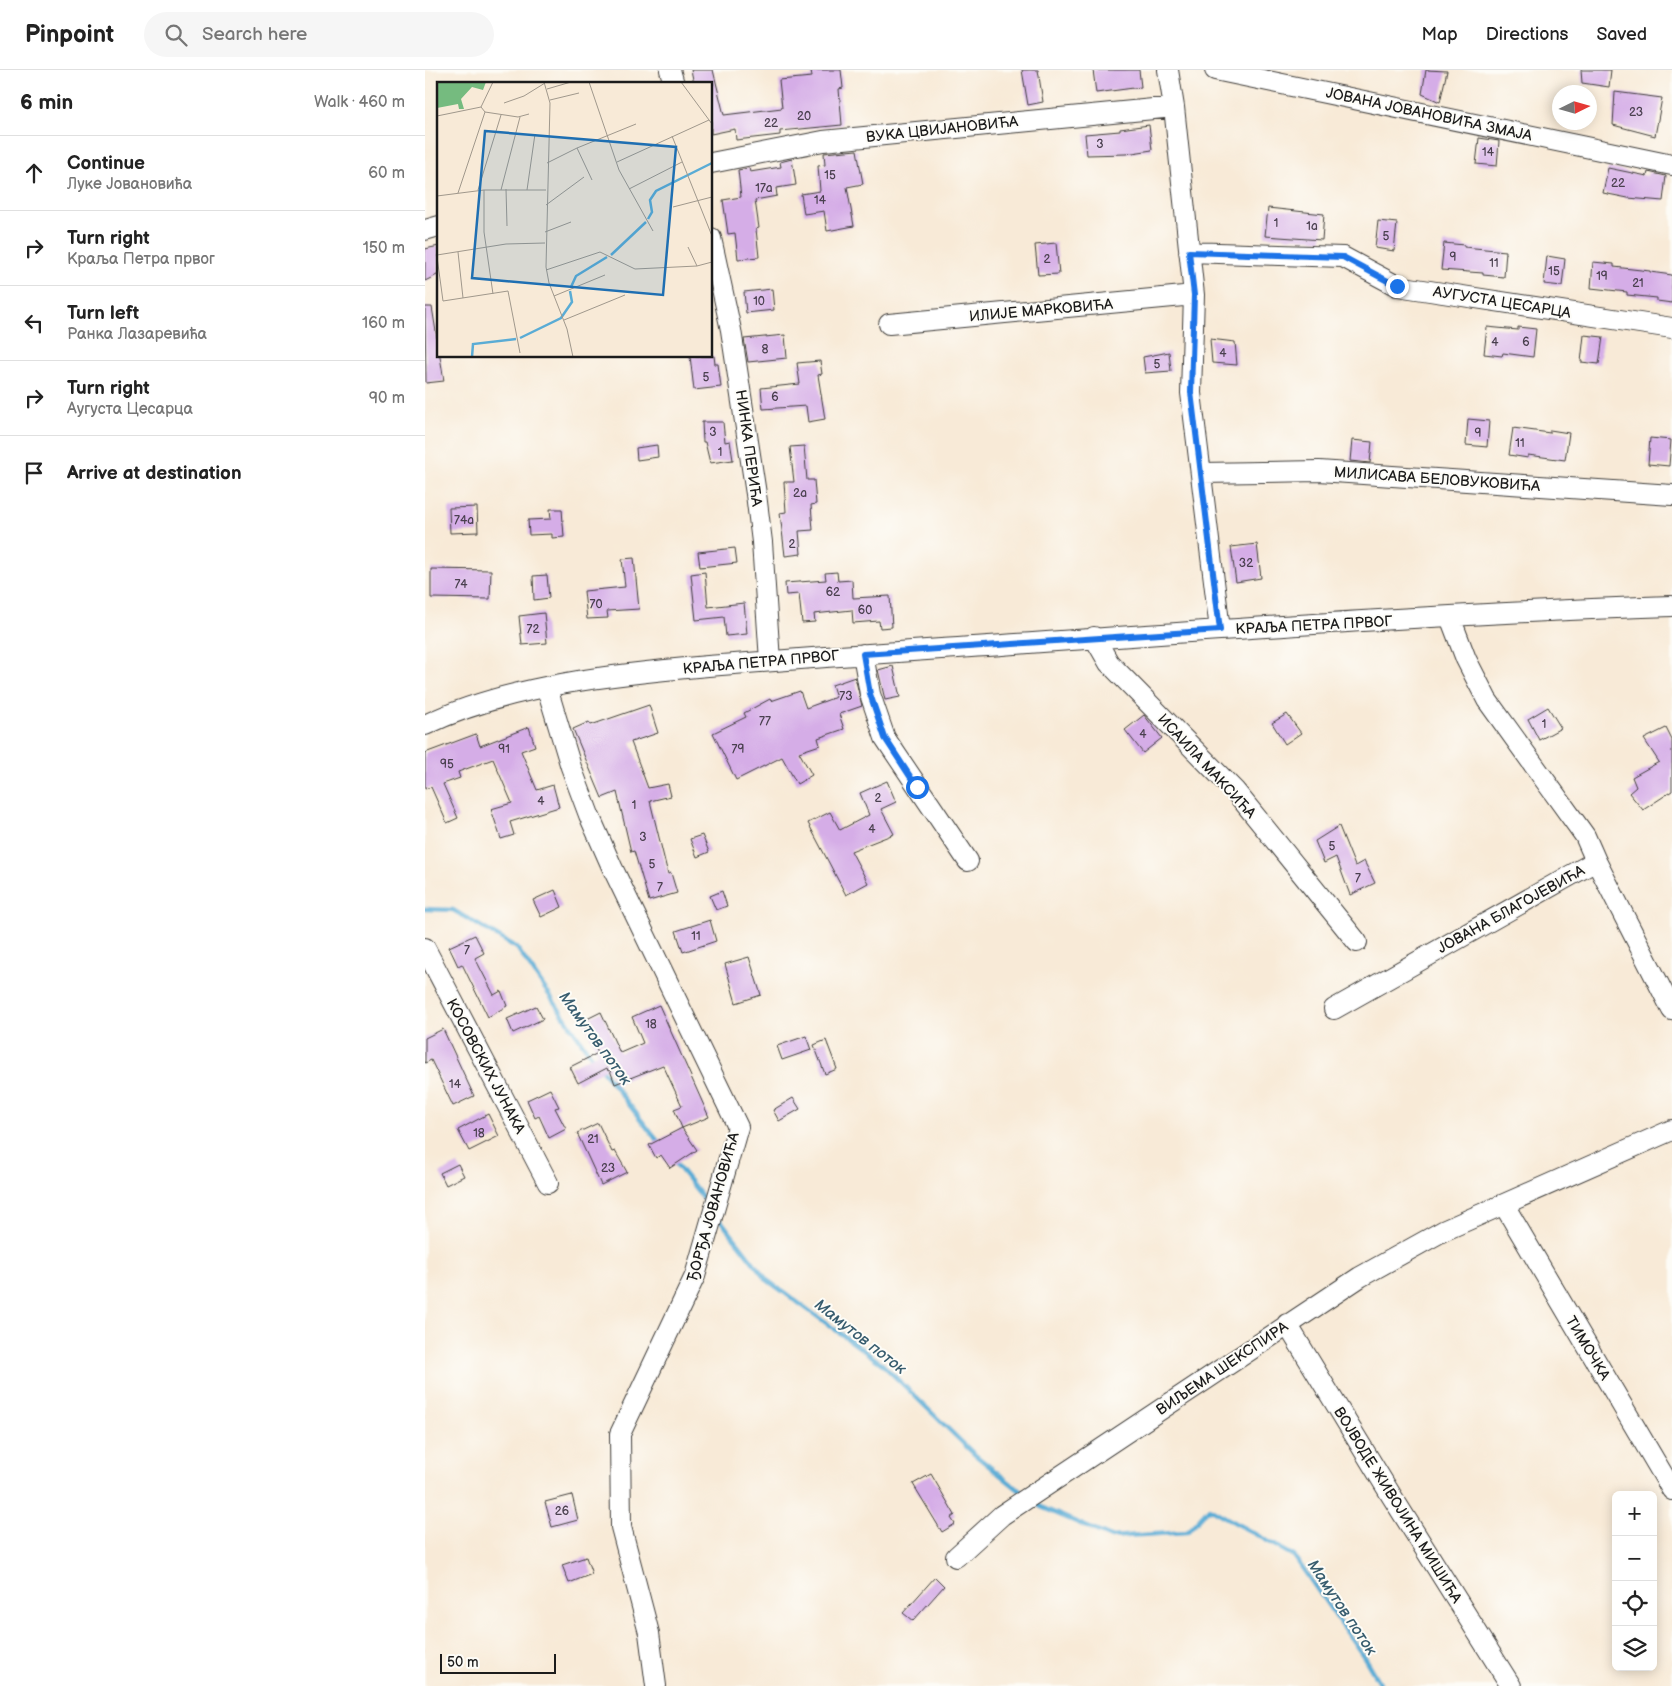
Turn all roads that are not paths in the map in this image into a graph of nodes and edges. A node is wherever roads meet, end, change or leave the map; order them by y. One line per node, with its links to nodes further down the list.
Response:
1 (1168, 70): 3 (street)
2 (1215, 70): 5 (street, ЈОВАНА ЈОВАНОВИЋА ЗМАЈА)
3 (1174, 106): 4 (street, ВУКА ЦВИЈАНОВИЋА); 7 (street)
4 (713, 163)
5 (1672, 165)
6 (713, 247): 18 (street, НИНКА ПЕРИЋА)
7 (1189, 252): 8 (street); 10 (street, АУГУСТА ЦЕСАРЦА)
8 (1194, 295): 9 (street, ИЛИЈЕ МАРКОВИЋА); 11 (street)
9 (889, 324)
10 (1672, 328)
11 (1201, 473): 12 (street, МИЛИСАВА БЕЛОВУКОВИЋА); 15 (street)
12 (1672, 496)
13 (1672, 606): 14 (street, КРАЉА ПЕТРА ПРВОГ)
14 (1450, 617): 15 (street, КРАЉА ПЕТРА ПРВОГ); 22 (street, ЈОВАНА БЛАГОЈЕВИЋА)
15 (1220, 630): 16 (street, КРАЉА ПЕТРА ПРВОГ)
16 (1094, 638): 17 (street, КРАЉА ПЕТРА ПРВОГ); 23 (street, ИСАИЛА МАКСИЋА)
17 (863, 654): 18 (street, КРАЉА ПЕТРА ПРВОГ); 21 (street)
18 (770, 661): 19 (street, КРАЉА ПЕТРА ПРВОГ)
19 (547, 688): 20 (street, КРАЉА ПЕТРА ПРВОГ); 33 (street, ЂОРЂА ЈОВАНОВИЋА)
20 (425, 725)
21 (968, 861)
22 (1596, 861): 25 (street, ЈОВАНА БЛАГОЈЕВИЋА); 26 (street)
23 (1357, 942)
24 (425, 948): 28 (street, КОСОВСКИХ ЈУНАКА)
25 (1333, 1009)
26 (1672, 1010)
27 (1672, 1130): 29 (street, ВИЉЕМА ШЕКСПИРА)
28 (548, 1183)
29 (1504, 1205): 30 (street, ВИЉЕМА ШЕКСПИРА); 31 (street, ТИМОЧКА)
30 (1287, 1324): 32 (street, ВИЉЕМА ШЕКСПИРА); 34 (street, ВОЈВОДЕ ЖИВОЈИНА МИШИЋА)
31 (1672, 1490)
32 (956, 1557)
33 (656, 1686)
34 (1511, 1686)

